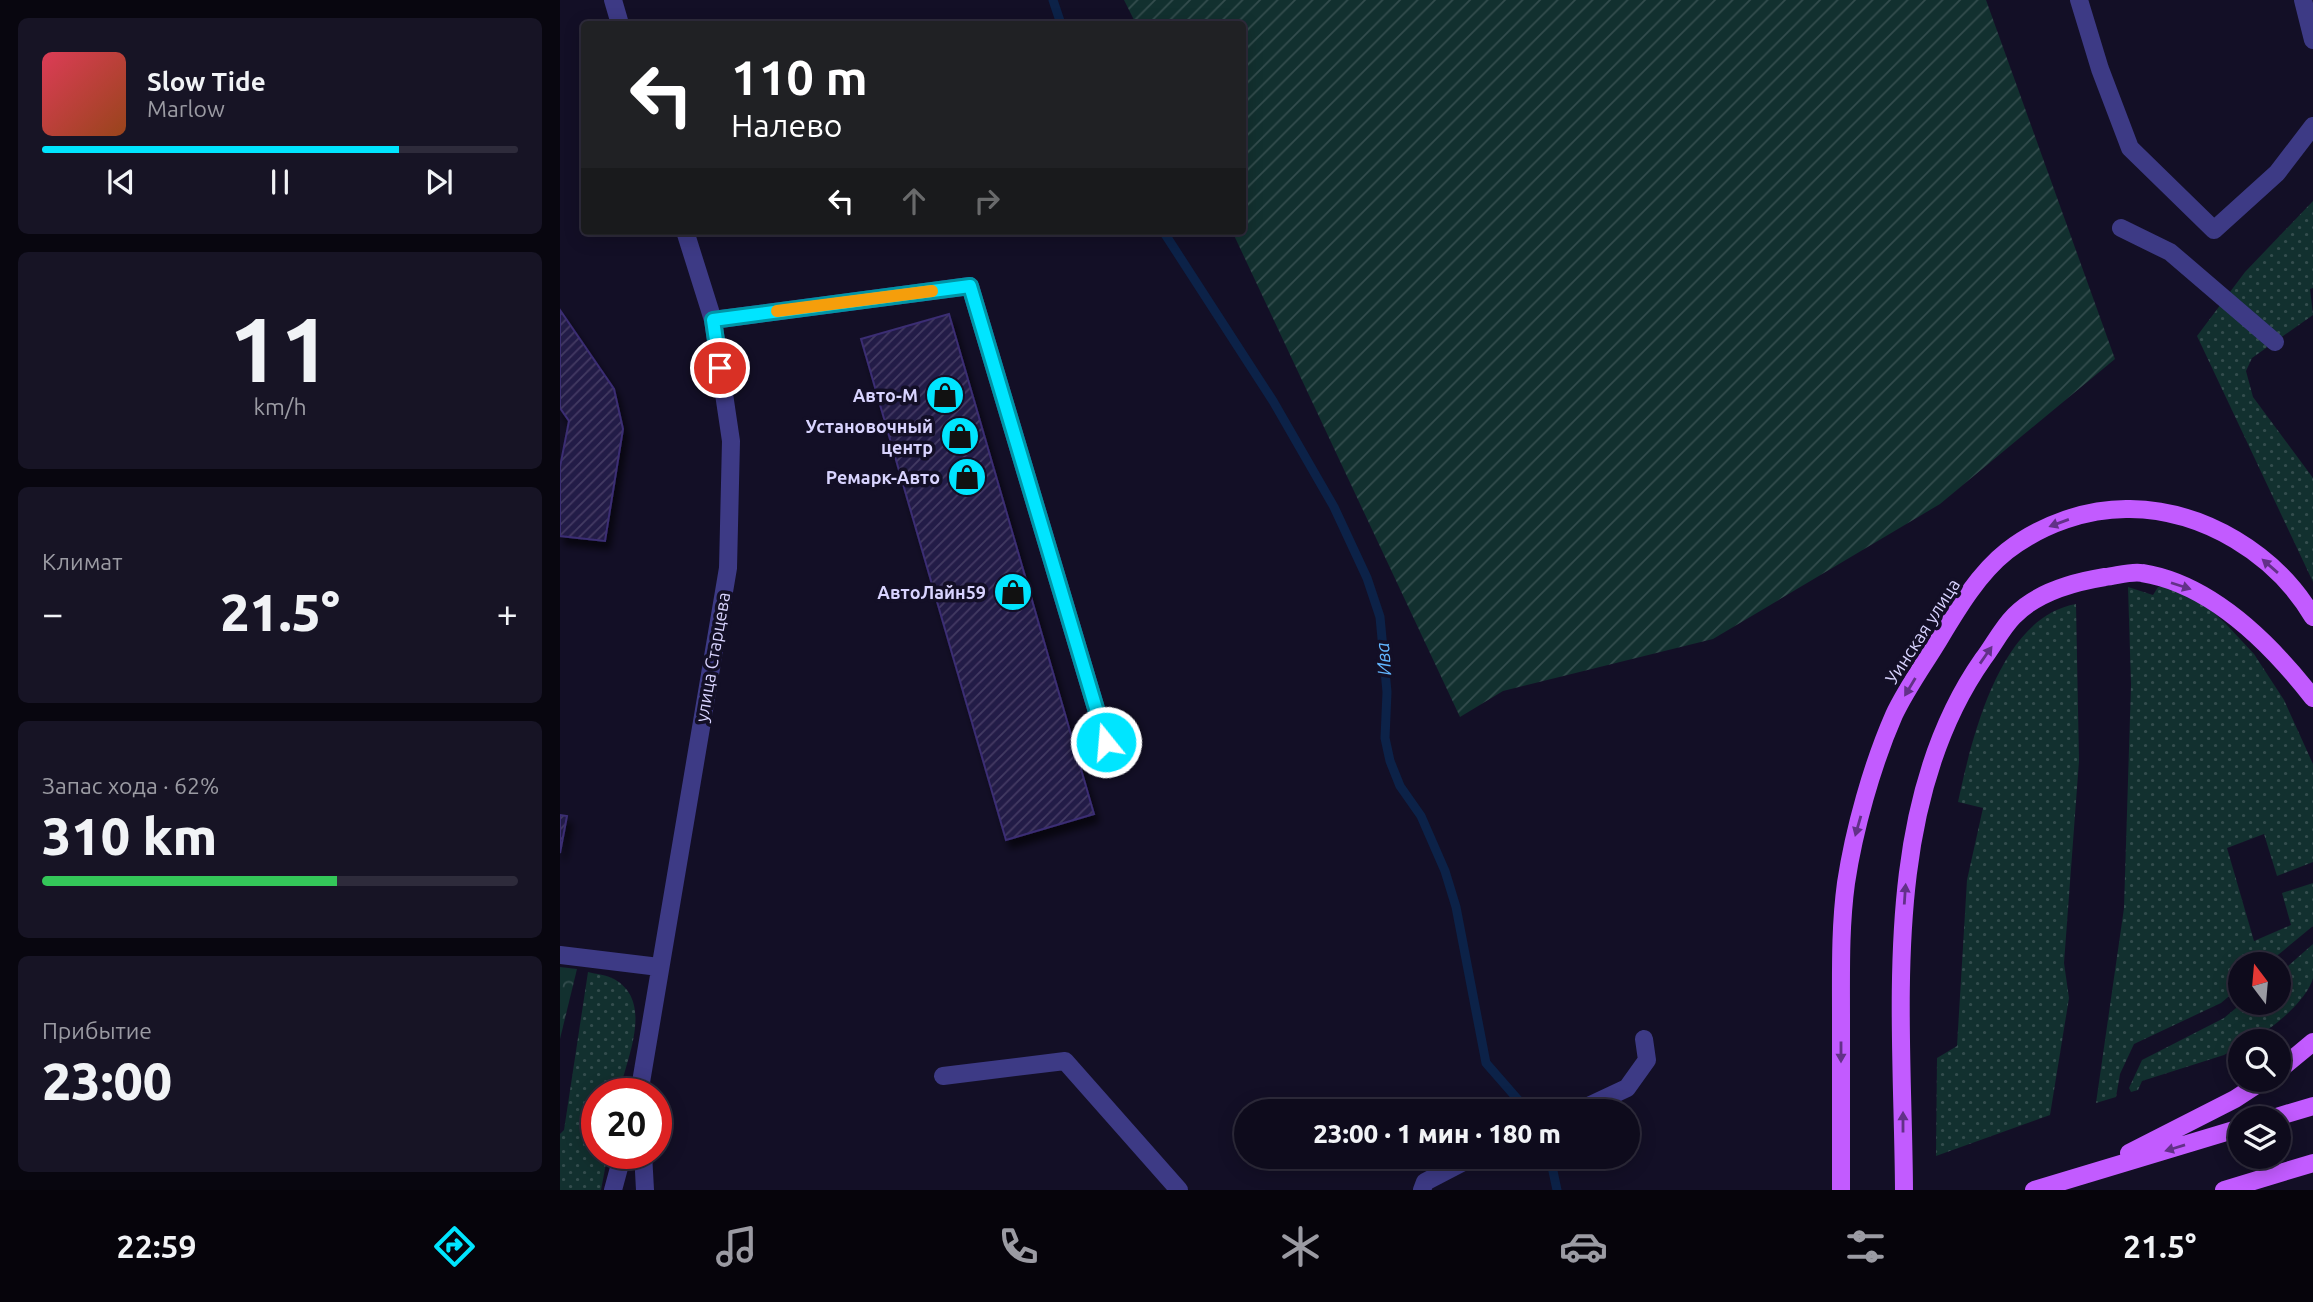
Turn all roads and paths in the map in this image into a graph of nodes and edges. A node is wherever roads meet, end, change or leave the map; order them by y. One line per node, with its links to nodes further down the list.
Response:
1 (613, 0): 4 (street)
2 (2079, 0): 6 (street)
3 (2303, 0): 5 (street)
4 (619, 21)
5 (2313, 40)
6 (2313, 126)
7 (2121, 228): 10 (street)
8 (686, 235): 9 (street, улица Старцева)
9 (713, 320): 13 (street); 15 (street, улица Старцева)
10 (2275, 342)
11 (2313, 617): 35 (main road, Уинская улица, one-way to 35)
12 (2313, 698): 36 (main road, one-way to 12)
13 (1106, 742)
14 (560, 955): 15 (street)
15 (659, 967): 20 (street, улица Старцева)
16 (1644, 1039): 22 (street)
17 (2313, 1042): 18 (main road)
18 (2291, 1062)
19 (943, 1076): 33 (street)
20 (643, 1078)
21 (2246, 1092): 30 (main road)
22 (1604, 1099)
23 (2313, 1106): 24 (main road)
24 (2291, 1113)
25 (2228, 1132): 30 (main road, one-way to 30)
26 (2313, 1163): 38 (main road)
27 (619, 1169): 31 (street)
28 (644, 1169): 32 (street)
29 (1450, 1169): 34 (street)
30 (2086, 1175): 37 (main road)
31 (613, 1190)
32 (645, 1190)
33 (1179, 1190)
34 (1422, 1190)
35 (1841, 1190)
36 (1904, 1190)
37 (2034, 1190)
38 (2224, 1190)

